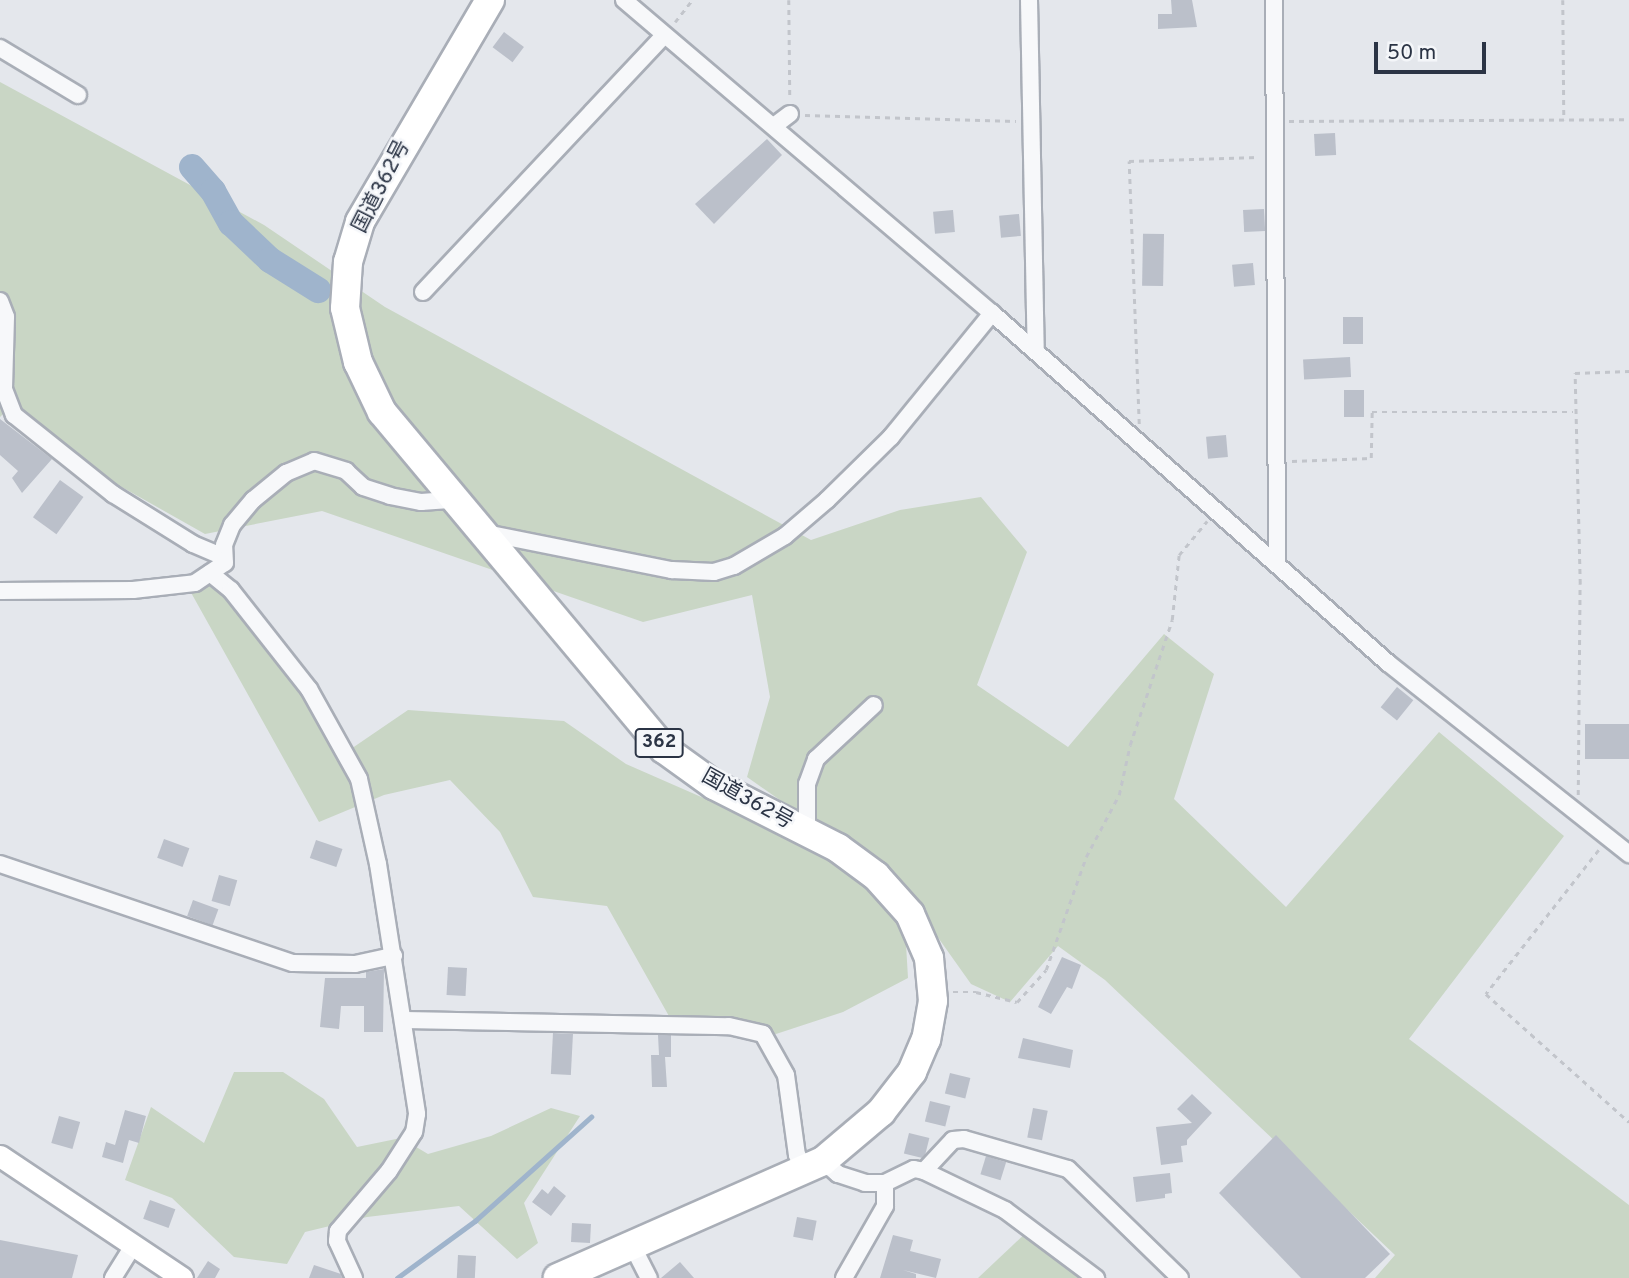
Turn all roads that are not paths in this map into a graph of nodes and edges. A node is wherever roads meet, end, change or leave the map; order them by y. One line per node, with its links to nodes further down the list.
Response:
1 (490, 0): 14 (highway, 国道362号 / 362)
2 (624, 0): 5 (street)
3 (1029, 0): 13 (street)
4 (1273, 0): 17 (street)
5 (664, 35): 9 (street); 10 (street)
6 (0, 48): 7 (street)
7 (78, 95)
8 (790, 114): 9 (street)
9 (774, 126): 12 (street)
10 (424, 292)
11 (0, 301): 16 (street)
12 (992, 313): 13 (street); 15 (street)
13 (1035, 351): 17 (street)
14 (453, 500): 15 (highway, 国道362号 / 362); 16 (street)
15 (480, 532): 21 (highway, 国道362号 / 362)
16 (223, 557): 18 (street)
17 (1277, 563): 22 (street)
18 (211, 573): 19 (street); 24 (street)
19 (0, 591)
20 (874, 705): 21 (street)
21 (807, 833): 27 (highway, 国道362号 / 362)
22 (1629, 855)
23 (0, 864): 24 (street)
24 (394, 956): 25 (street)
25 (405, 1020): 27 (street); 34 (street)
26 (0, 1156): 30 (street)
27 (815, 1165): 29 (street); 31 (highway, 国道362号 / 362)
28 (924, 1171): 29 (street); 38 (street); 39 (street)
29 (885, 1183): 37 (street)
30 (134, 1244): 32 (street); 33 (street)
31 (632, 1245): 35 (highway, 国道362号 / 362); 36 (street)
32 (113, 1278)
33 (182, 1278)
34 (354, 1278)
35 (558, 1278)
36 (649, 1278)
37 (844, 1278)
38 (1096, 1278)
39 (1180, 1278)

